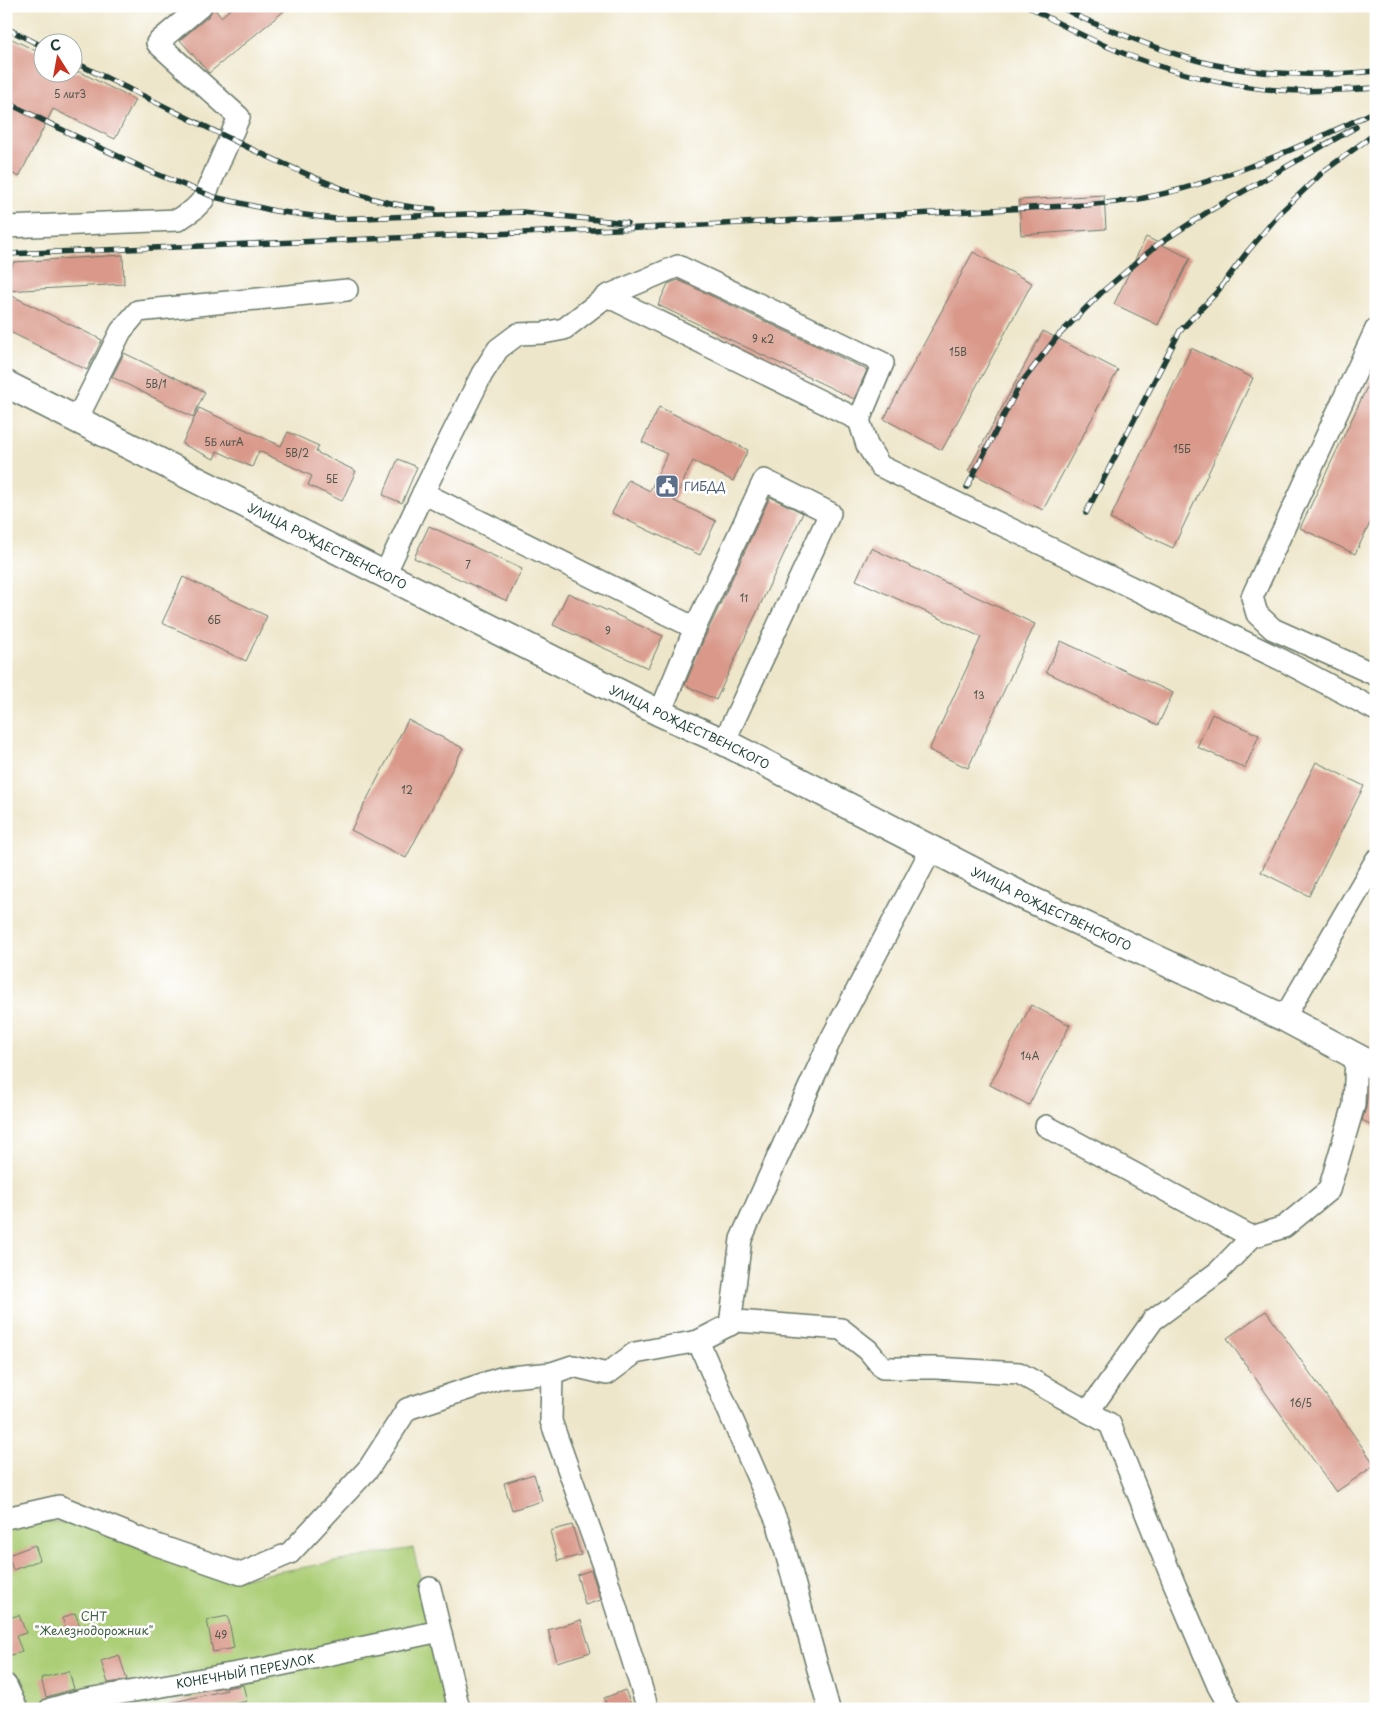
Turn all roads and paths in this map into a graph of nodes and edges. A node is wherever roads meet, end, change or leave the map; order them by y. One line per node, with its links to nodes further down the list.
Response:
1 (201, 6): 2 (street)
2 (6, 227)
3 (347, 290): 7 (street)
4 (607, 296): 8 (street); 8 (street); 9 (street)
5 (1376, 329): 12 (street)
6 (6, 384): 7 (main road, УЛИЦА РОЖДЕСТВЕНСКОГО)
7 (77, 419): 10 (main road, УЛИЦА РОЖДЕСТВЕНСКОГО)
8 (859, 420): 13 (street)
9 (423, 493): 10 (street); 11 (street)
10 (386, 574): 14 (main road, УЛИЦА РОЖДЕСТВЕНСКОГО)
11 (695, 628): 14 (street); 15 (street)
12 (1376, 675)
13 (1376, 710)
14 (660, 713): 15 (main road, УЛИЦА РОЖДЕСТВЕНСКОГО)
15 (724, 742): 16 (main road, УЛИЦА РОЖДЕСТВЕНСКОГО)
16 (931, 850): 18 (main road, УЛИЦА РОЖДЕСТВЕНСКОГО); 22 (street)
17 (1376, 860): 18 (street)
18 (1284, 1018): 19 (main road, УЛИЦА РОЖДЕСТВЕНСКОГО)
19 (1369, 1060): 21 (street)
20 (1046, 1126): 21 (street)
21 (1252, 1237): 25 (street)
22 (730, 1325): 23 (street); 25 (street)
23 (698, 1341): 24 (street); 34 (street)
24 (552, 1373): 26 (street); 33 (street)
25 (1088, 1412): 35 (street)
26 (6, 1518)
27 (430, 1588): 28 (street)
28 (440, 1631): 31 (street, КОНЕЧНЫЙ ПЕРЕУЛОК); 32 (street)
29 (6, 1685): 30 (street)
30 (17, 1709)
31 (50, 1709)
32 (459, 1709)
33 (648, 1709)
34 (829, 1709)
35 (1231, 1709)

